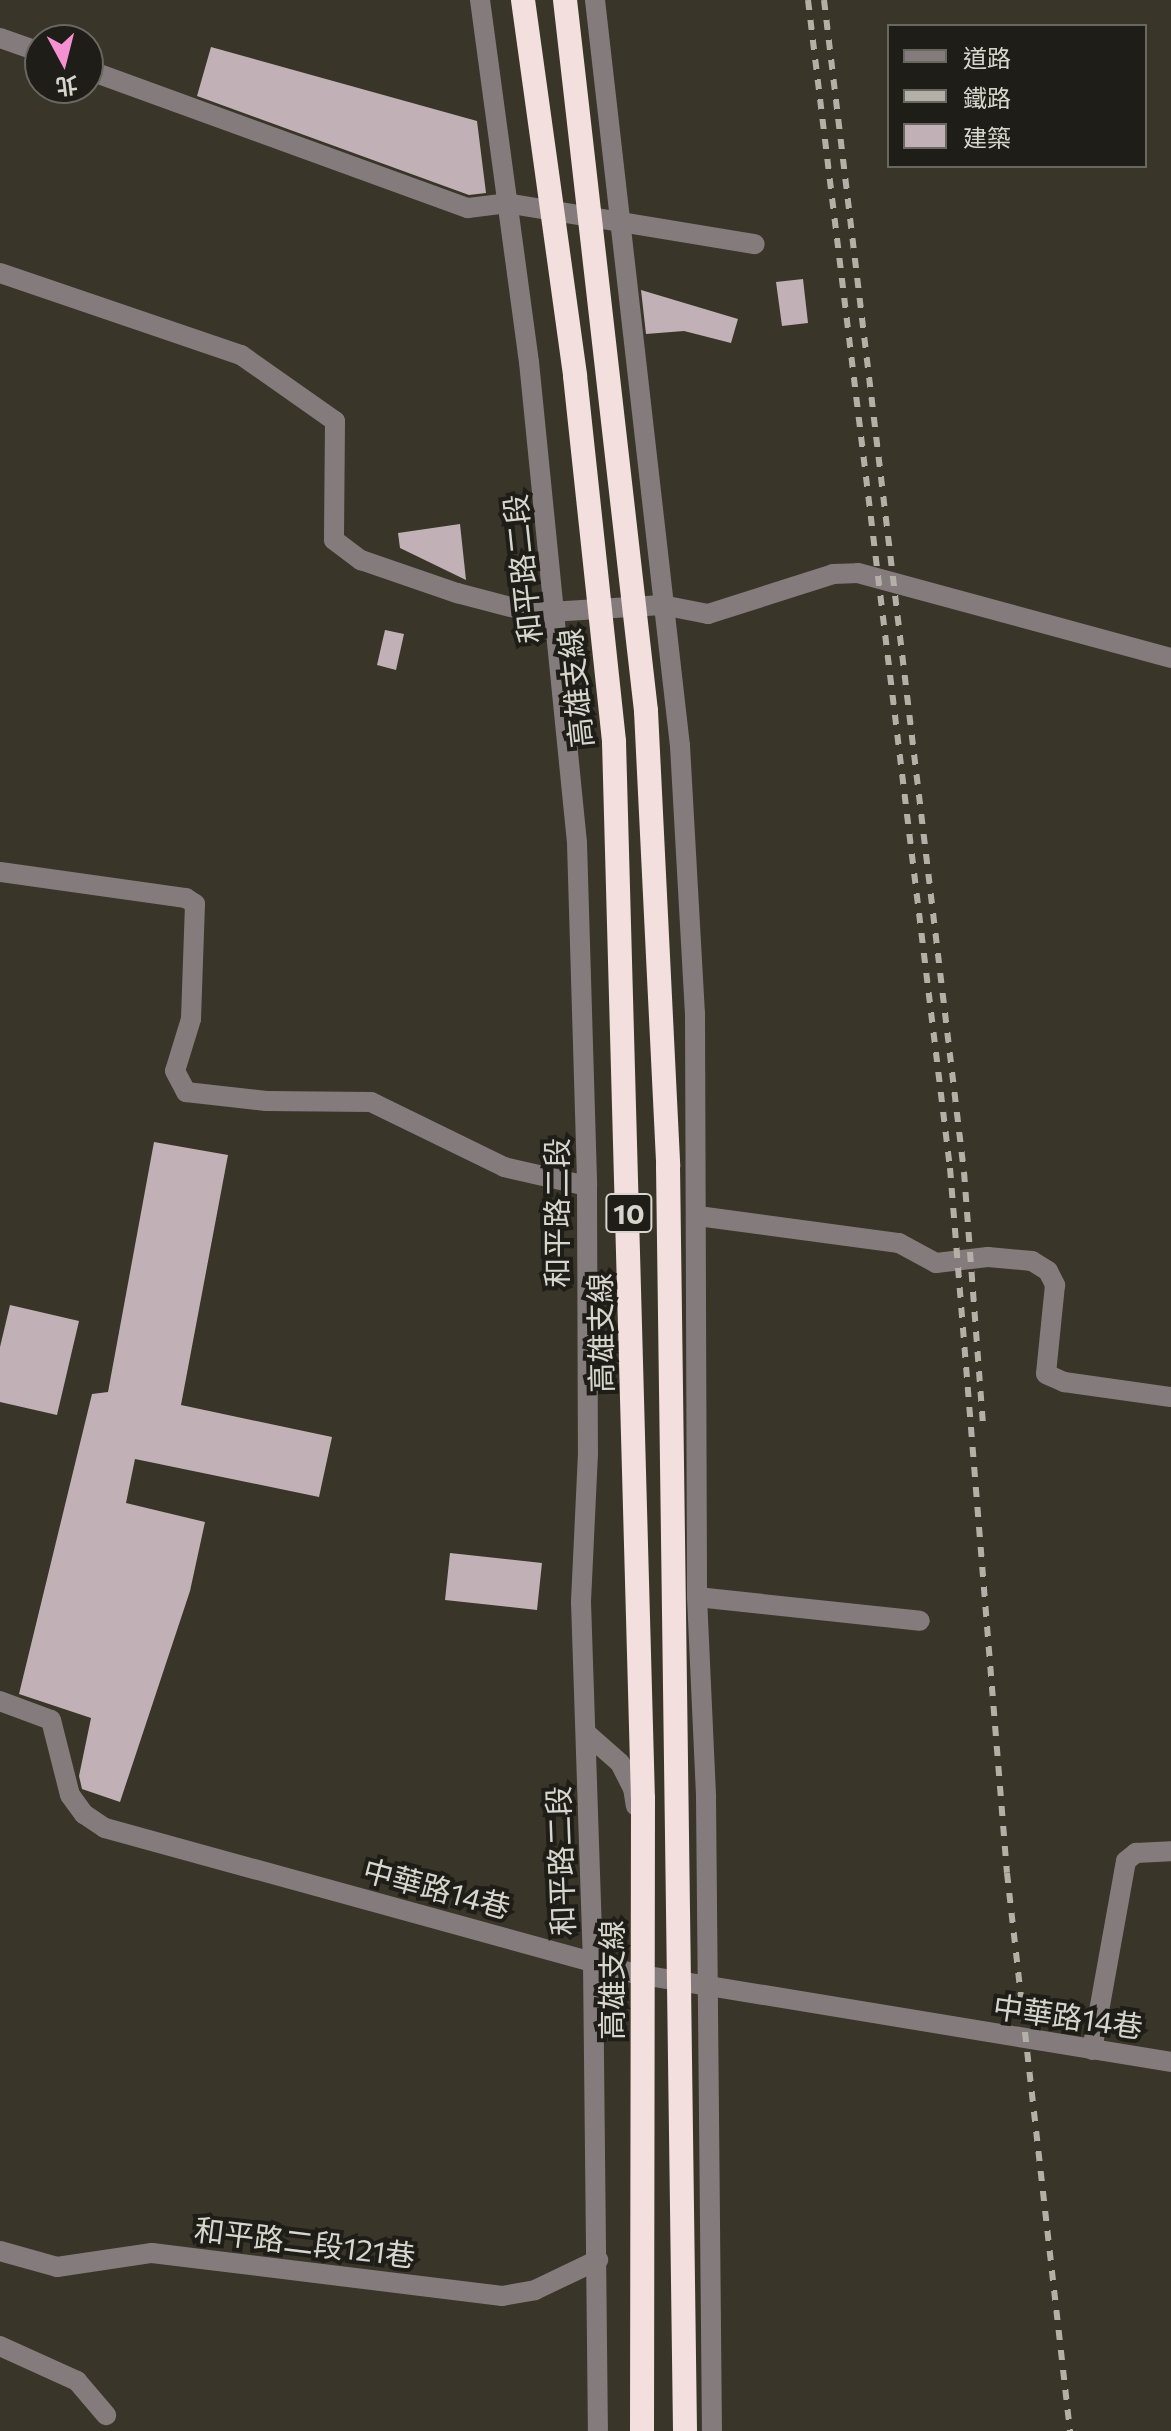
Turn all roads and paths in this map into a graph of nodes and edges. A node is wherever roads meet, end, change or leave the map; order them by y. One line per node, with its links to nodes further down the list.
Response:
1 (480, 0): 8 (street, 和平路二段)
2 (523, 0): 34 (highway, 高雄支線 / 10)
3 (565, 0): 35 (highway, 10)
4 (595, 0): 9 (street)
5 (0, 38): 6 (street)
6 (24, 46)
7 (104, 76): 8 (street)
8 (506, 203): 9 (street); 13 (street, 和平路二段)
9 (623, 224): 10 (street); 12 (street)
10 (755, 244)
11 (0, 273): 13 (street)
12 (662, 605): 13 (street); 14 (street); 17 (street)
13 (557, 611): 16 (street, 和平路二段)
14 (1171, 658)
15 (0, 872): 16 (street)
16 (587, 1186): 22 (street, 和平路二段)
17 (698, 1216): 18 (street); 19 (street)
18 (1171, 1397)
19 (697, 1597): 20 (street); 26 (street)
20 (920, 1621)
21 (0, 1701): 24 (street, 中華路14巷)
22 (586, 1733): 24 (street, 和平路二段); 25 (street)
23 (1171, 1851): 27 (street)
24 (593, 1962): 25 (street, 中華路14巷); 30 (street, 和平路二段)
25 (636, 1974): 26 (street, 中華路14巷)
26 (709, 1987): 27 (street, 中華路14巷); 36 (street)
27 (1092, 2050): 28 (street, 中華路14巷)
28 (1171, 2062)
29 (0, 2251): 30 (street, 和平路二段121巷)
30 (598, 2260): 33 (street, 和平路二段)
31 (0, 2346): 32 (street)
32 (106, 2415)
33 (598, 2431)
34 (642, 2431)
35 (685, 2431)
36 (712, 2431)

